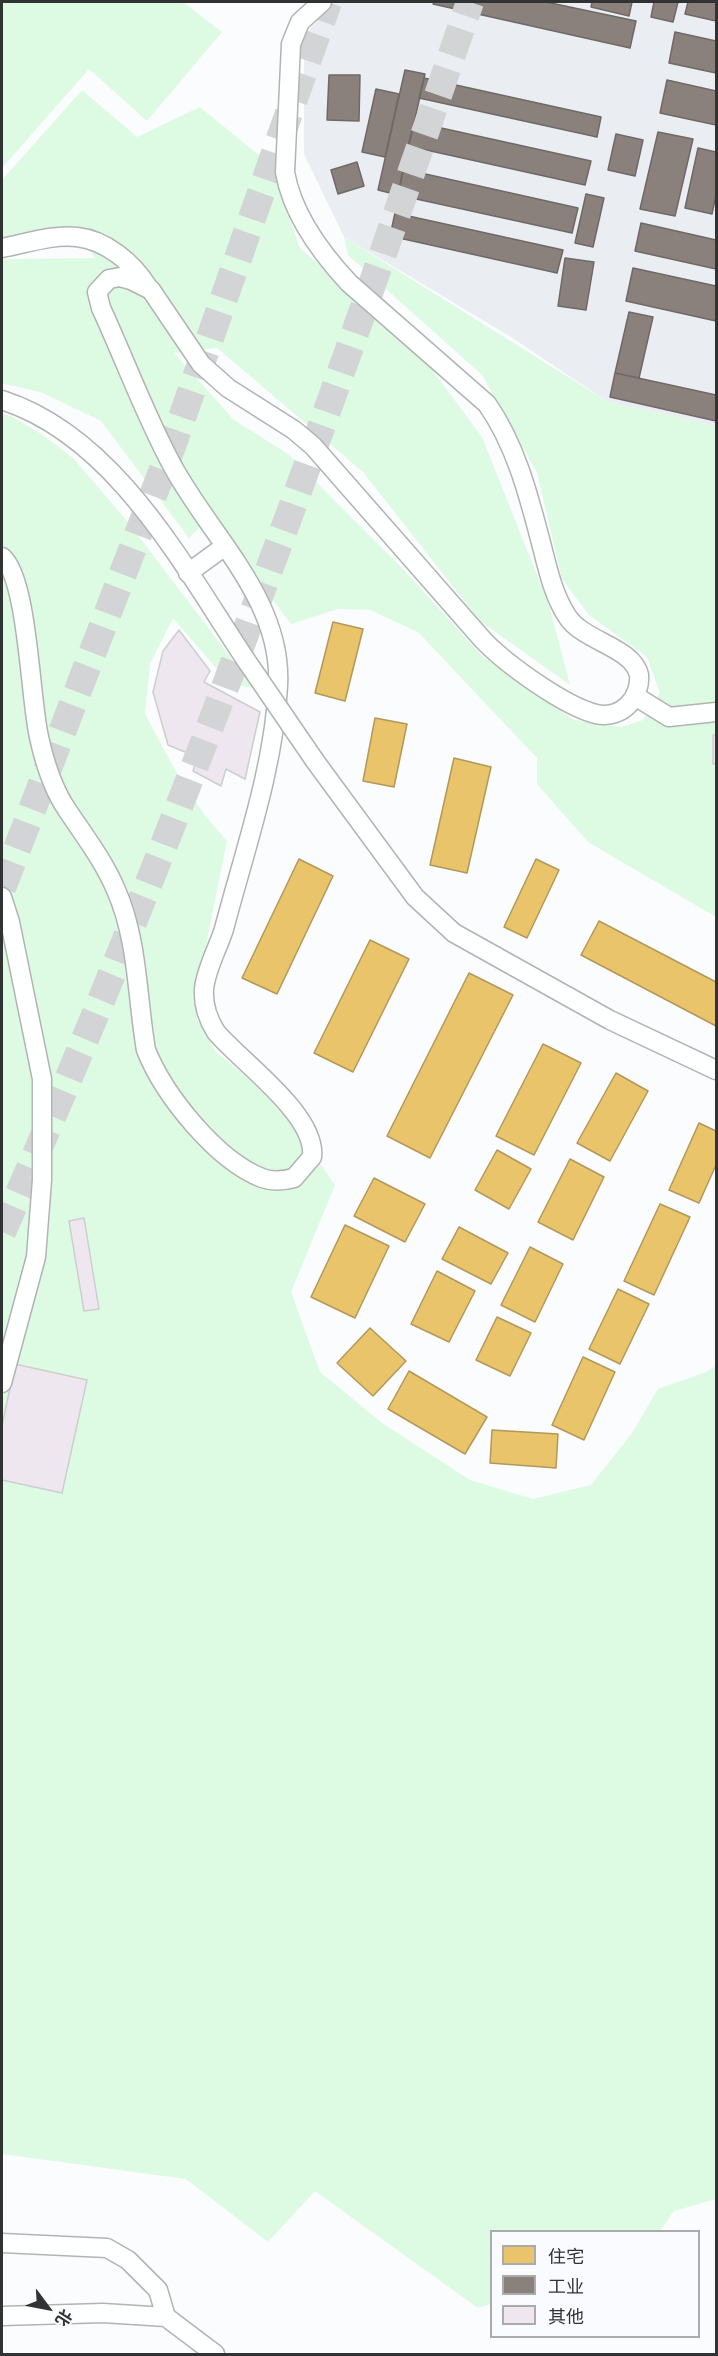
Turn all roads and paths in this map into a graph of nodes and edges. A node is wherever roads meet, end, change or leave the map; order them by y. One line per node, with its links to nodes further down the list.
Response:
1 (322, 2): 8 (street)
2 (2, 248): 3 (street)
3 (151, 290): 5 (street); 8 (street)
4 (2, 400): 7 (street)
5 (225, 546): 6 (street); 7 (street)
6 (2, 557)
7 (188, 573): 11 (street, bridge)
8 (635, 696): 9 (street)
9 (717, 712)
10 (2, 897): 12 (street)
11 (717, 1070)
12 (2, 1383)
13 (2, 2243): 15 (street)
14 (2, 2316): 15 (street)
15 (166, 2317): 16 (street)
16 (215, 2355)

